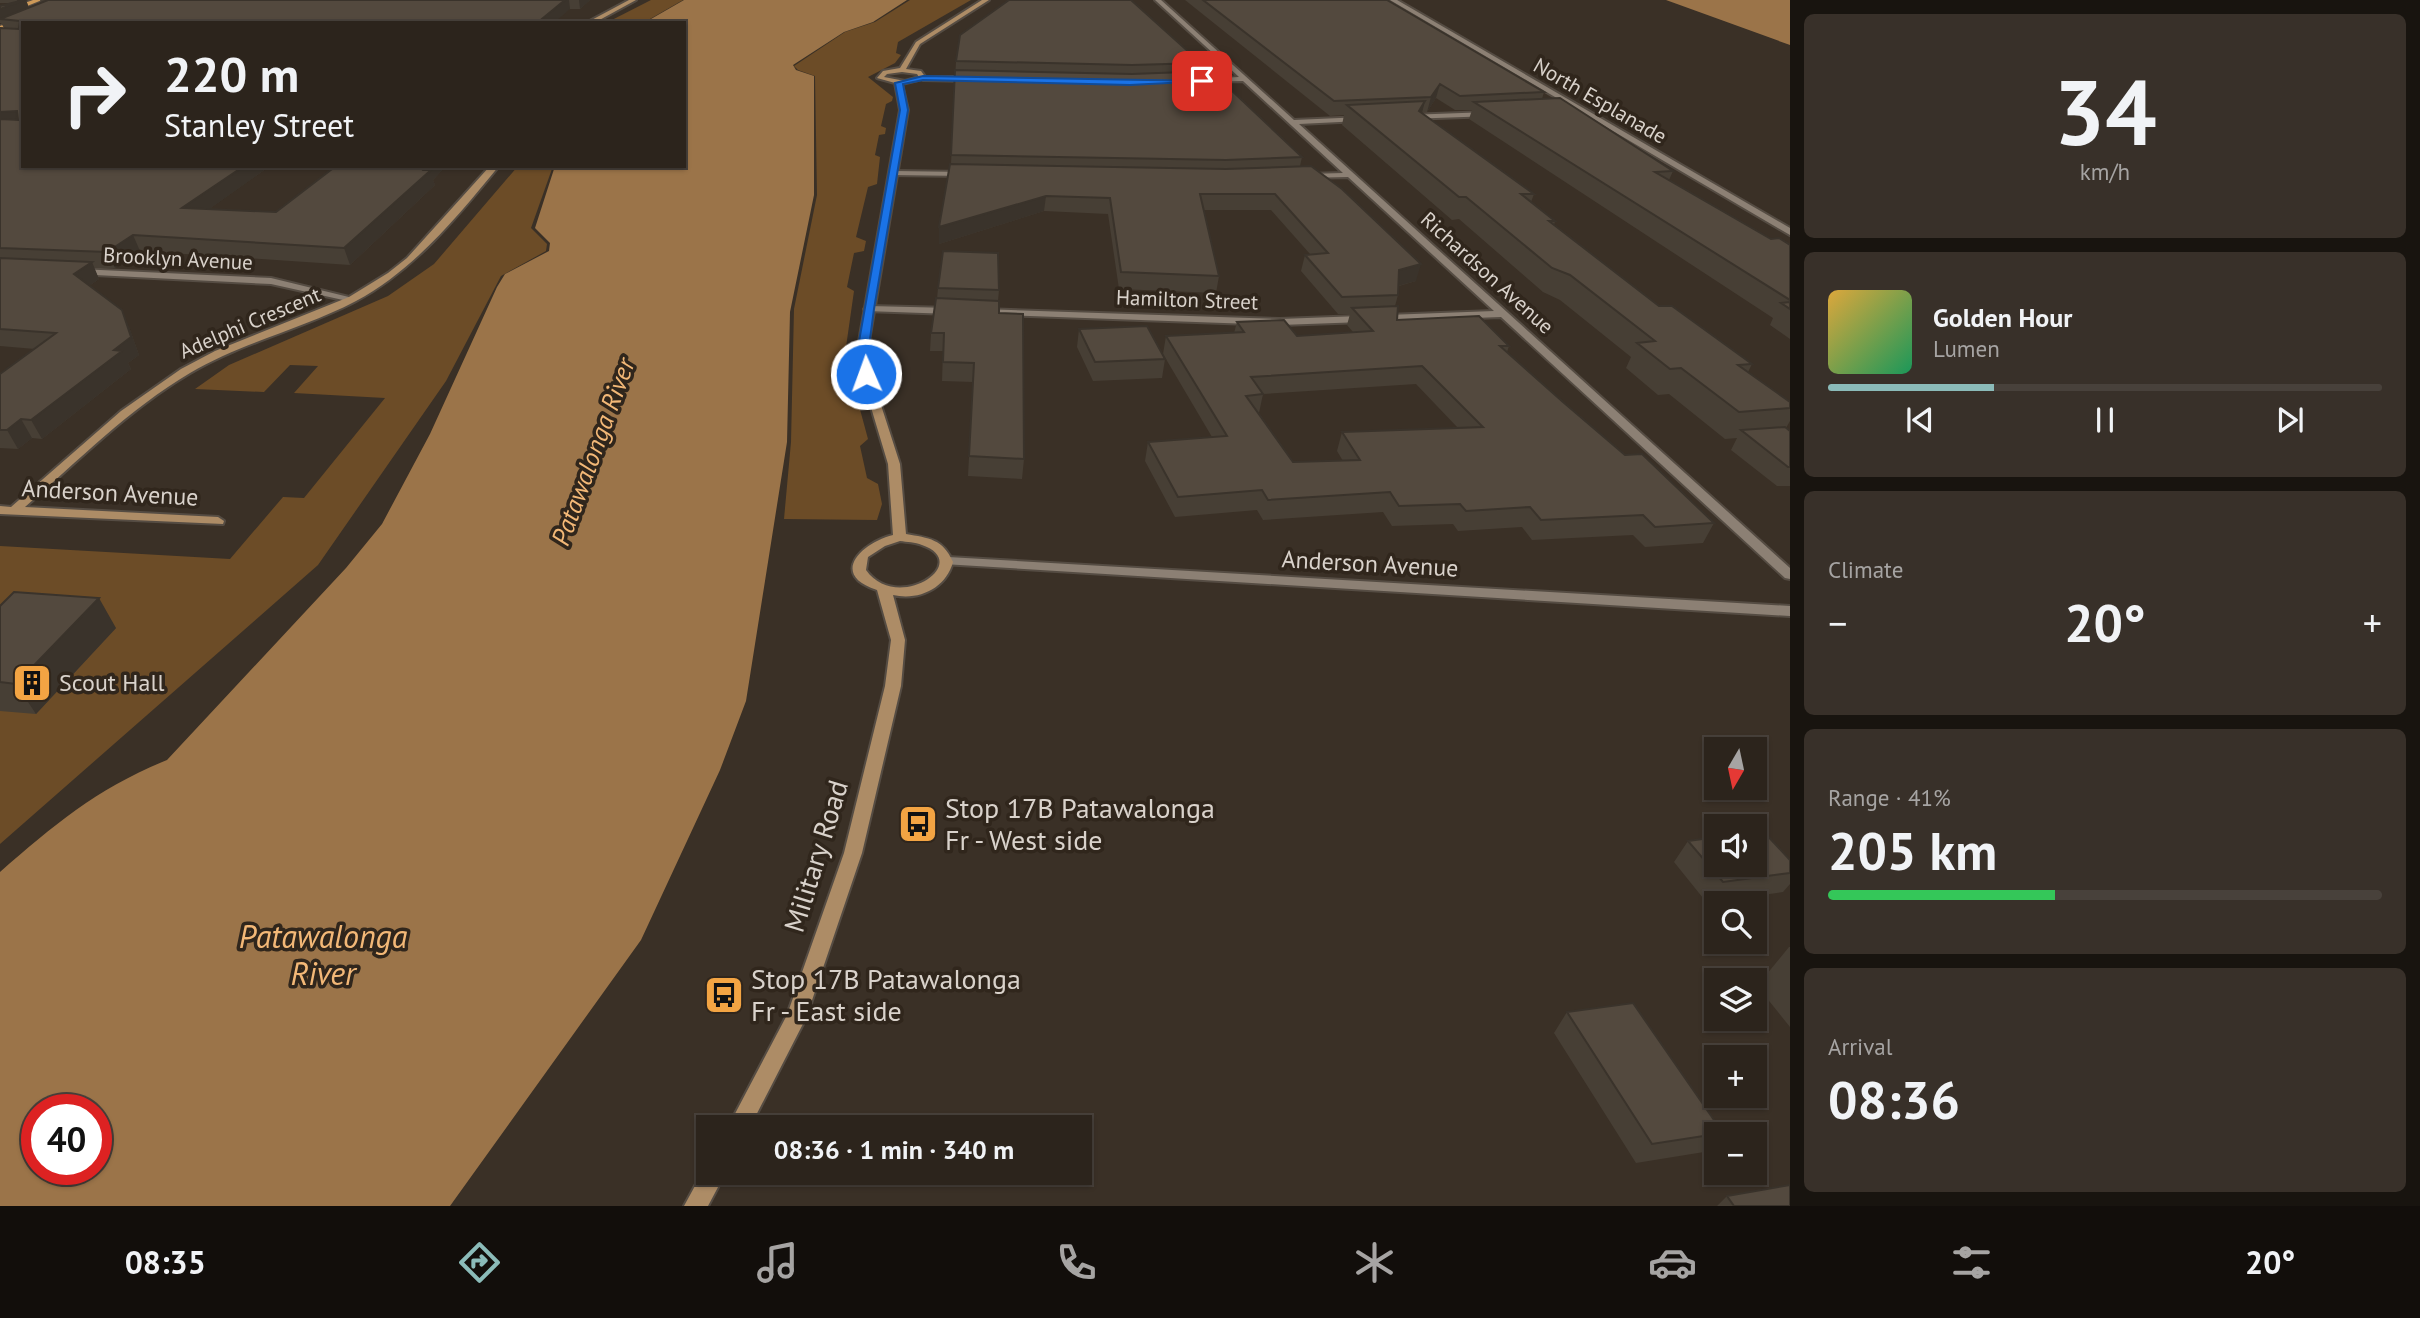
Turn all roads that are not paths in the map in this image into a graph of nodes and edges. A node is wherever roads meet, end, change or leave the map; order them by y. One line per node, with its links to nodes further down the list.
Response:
1 (39, 0): 8 (main road)
2 (71, 0): 9 (main road)
3 (634, 0): 11 (street)
4 (986, 0): 13 (street)
5 (1158, 0): 16 (street, Richardson Avenue)
6 (1393, 0): 19 (street, North Esplanade)
7 (0, 7): 8 (street)
8 (20, 7): 9 (street); 10 (main road)
9 (51, 8): 12 (main road)
10 (0, 15)
11 (593, 21)
12 (0, 29)
13 (902, 70): 14 (street); 18 (street)
14 (923, 78): 15 (street); 18 (street)
15 (981, 79)
16 (1245, 79): 17 (street); 24 (street, Richardson Avenue)
17 (1196, 81)
18 (898, 83): 26 (street)
19 (1582, 110): 20 (street); 30 (street, North Esplanade)
20 (1561, 111)
21 (1492, 114): 22 (street)
22 (1398, 118)
23 (1373, 119): 24 (street)
24 (1295, 122): 27 (street, Richardson Avenue)
25 (493, 168): 32 (street, Adelphi Crescent)
26 (894, 173): 28 (street); 33 (street)
27 (1350, 174): 29 (street); 34 (street, Richardson Avenue)
28 (976, 175)
29 (1299, 177)
30 (1790, 233)
31 (68, 272): 32 (street, Brooklyn Avenue)
32 (352, 299): 35 (street, Adelphi Crescent)
33 (869, 309): 34 (street, Hamilton Street); 37 (street)
34 (1504, 314): 39 (street, Richardson Avenue)
35 (7, 511): 36 (street, Anderson Avenue)
36 (218, 521)
37 (900, 537): 38 (street); 40 (street)
38 (948, 561): 40 (street); 41 (street, Anderson Avenue)
39 (1790, 575)
40 (884, 589): 42 (street, Military Road)
41 (1790, 611)
42 (745, 1115)
43 (707, 1185): 44 (street)
44 (695, 1206)

